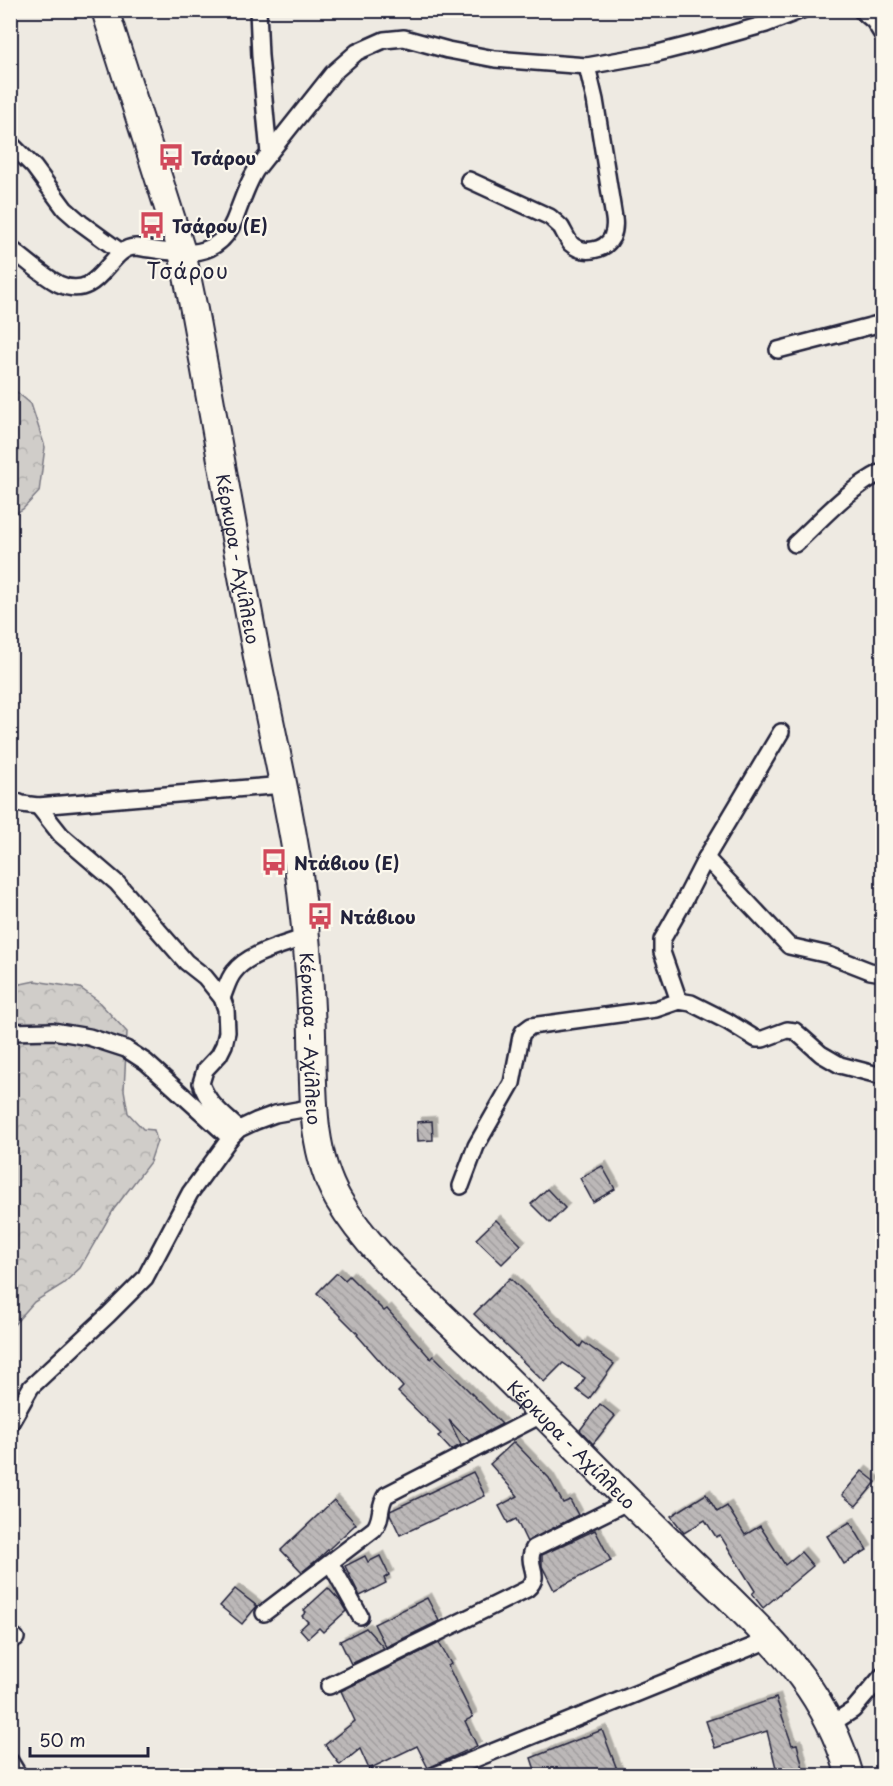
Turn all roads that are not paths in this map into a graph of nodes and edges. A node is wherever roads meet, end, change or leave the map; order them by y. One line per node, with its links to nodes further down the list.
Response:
1 (105, 10): 12 (main road, Κέρκυρα - Αχίλλειο)
2 (258, 10): 8 (street)
3 (802, 10): 6 (street)
4 (861, 10): 5 (street)
5 (882, 34)
6 (587, 66): 8 (street); 9 (street)
7 (10, 143): 11 (street)
8 (269, 154): 12 (street)
9 (469, 180)
10 (10, 248): 11 (street)
11 (121, 252): 12 (street)
12 (182, 252): 18 (main road, Κέρκυρα - Αχίλλειο)
13 (882, 323): 14 (street)
14 (778, 350)
15 (882, 472): 16 (street)
16 (795, 544)
17 (781, 732): 21 (street)
18 (283, 785): 20 (street); 22 (main road, Κέρκυρα - Αχίλλειο)
19 (10, 799): 20 (street)
20 (38, 806): 24 (street)
21 (706, 858): 23 (street); 25 (street)
22 (306, 937): 24 (street); 28 (main road, Κέρκυρα - Αχίλλειο)
23 (882, 973)
24 (222, 998): 29 (street)
25 (679, 1001): 27 (street); 30 (street)
26 (10, 1032): 29 (street)
27 (882, 1076)
28 (314, 1107): 29 (street); 31 (main road, Κέρκυρα - Αχίλλειο)
29 (234, 1133): 32 (street)
30 (461, 1186)
31 (543, 1414): 33 (main road, Κέρκυρα - Αχίλλειο); 34 (street)
32 (10, 1424)
33 (629, 1501): 37 (main road, Κέρκυρα - Αχίλλειο); 39 (street)
34 (331, 1564): 35 (street); 36 (street)
35 (264, 1613)
36 (360, 1616)
37 (771, 1639): 40 (main road, Κέρκυρα - Αχίλλειο); 43 (street)
38 (882, 1676): 40 (street)
39 (329, 1686)
40 (831, 1724): 44 (main road, Κέρκυρα - Αχίλλειο)
41 (10, 1761): 42 (street)
42 (19, 1776)
43 (433, 1776)
44 (850, 1776)

